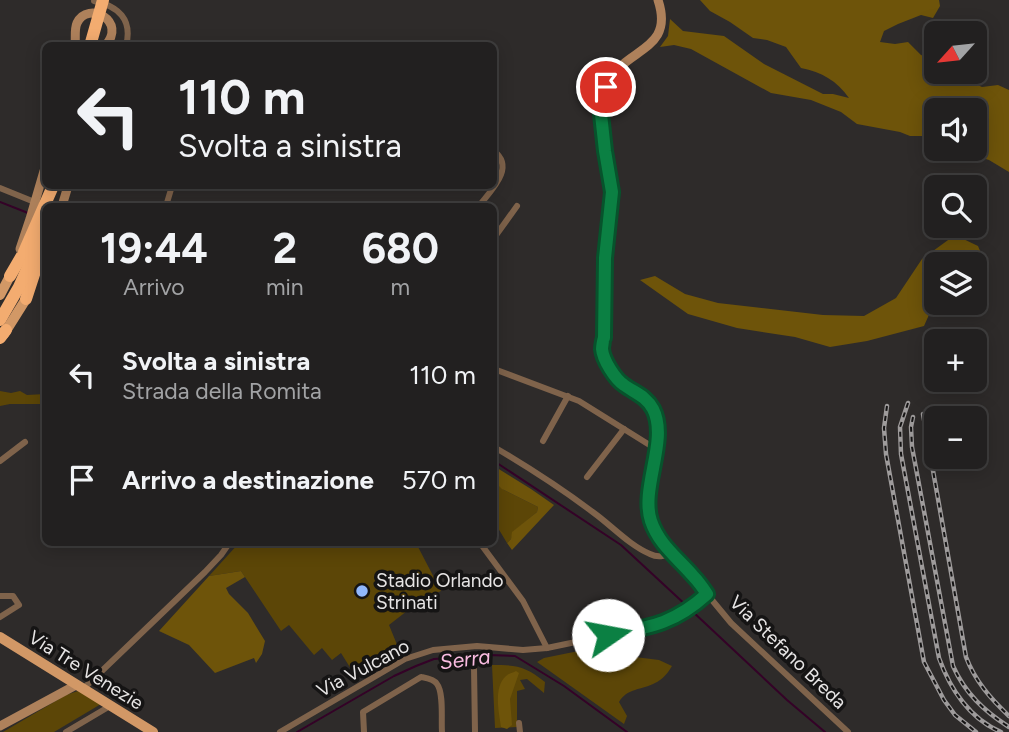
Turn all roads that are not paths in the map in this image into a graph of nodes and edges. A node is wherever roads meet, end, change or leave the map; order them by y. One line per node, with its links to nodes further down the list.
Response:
1 (657, 0): 31 (street)
2 (98, 1): 5 (highway, bridge); 8 (street)
3 (112, 36): 4 (street); 6 (street); 7 (street)
4 (75, 41)
5 (91, 42)
6 (108, 42)
7 (125, 42)
8 (127, 42)
9 (497, 154): 11 (street)
10 (42, 178): 20 (street, bridge)
11 (497, 183)
12 (0, 188): 15 (street)
13 (492, 189): 14 (street)
14 (481, 203)
15 (42, 205)
16 (517, 206): 19 (street)
17 (42, 228): 20 (highway)
18 (42, 229): 20 (highway, bridge)
19 (497, 234)
20 (34, 257): 21 (highway); 23 (highway); 24 (highway)
21 (10, 276): 22 (main road)
22 (0, 295)
23 (26, 299): 24 (main road)
24 (1, 332)
25 (497, 370): 26 (street)
26 (568, 396): 27 (street); 28 (street)
27 (624, 429): 31 (street); 33 (street)
28 (543, 441)
29 (24, 442): 32 (street)
30 (497, 449): 36 (street)
31 (656, 449): 36 (street)
32 (0, 461)
33 (587, 477)
34 (227, 546): 43 (street)
35 (483, 547): 41 (street)
36 (671, 554): 37 (street)
37 (707, 594): 41 (street, Via Vulcano); 54 (street, Via Stefano Breda)
38 (0, 596): 39 (street)
39 (0, 617)
40 (0, 637): 43 (main road, Via Tre Venezie)
41 (547, 648): 49 (street, Via Vulcano)
42 (474, 667): 52 (street)
43 (80, 687): 44 (main road, Via Tre Venezie); 46 (street)
44 (110, 706): 47 (street); 48 (main road, Via Tre Venezie)
45 (519, 723): 53 (street)
46 (0, 726)
47 (66, 732)
48 (153, 732)
49 (280, 732)
50 (364, 732): 51 (street)
51 (442, 732)
52 (475, 732)
53 (520, 732)
54 (848, 732)

